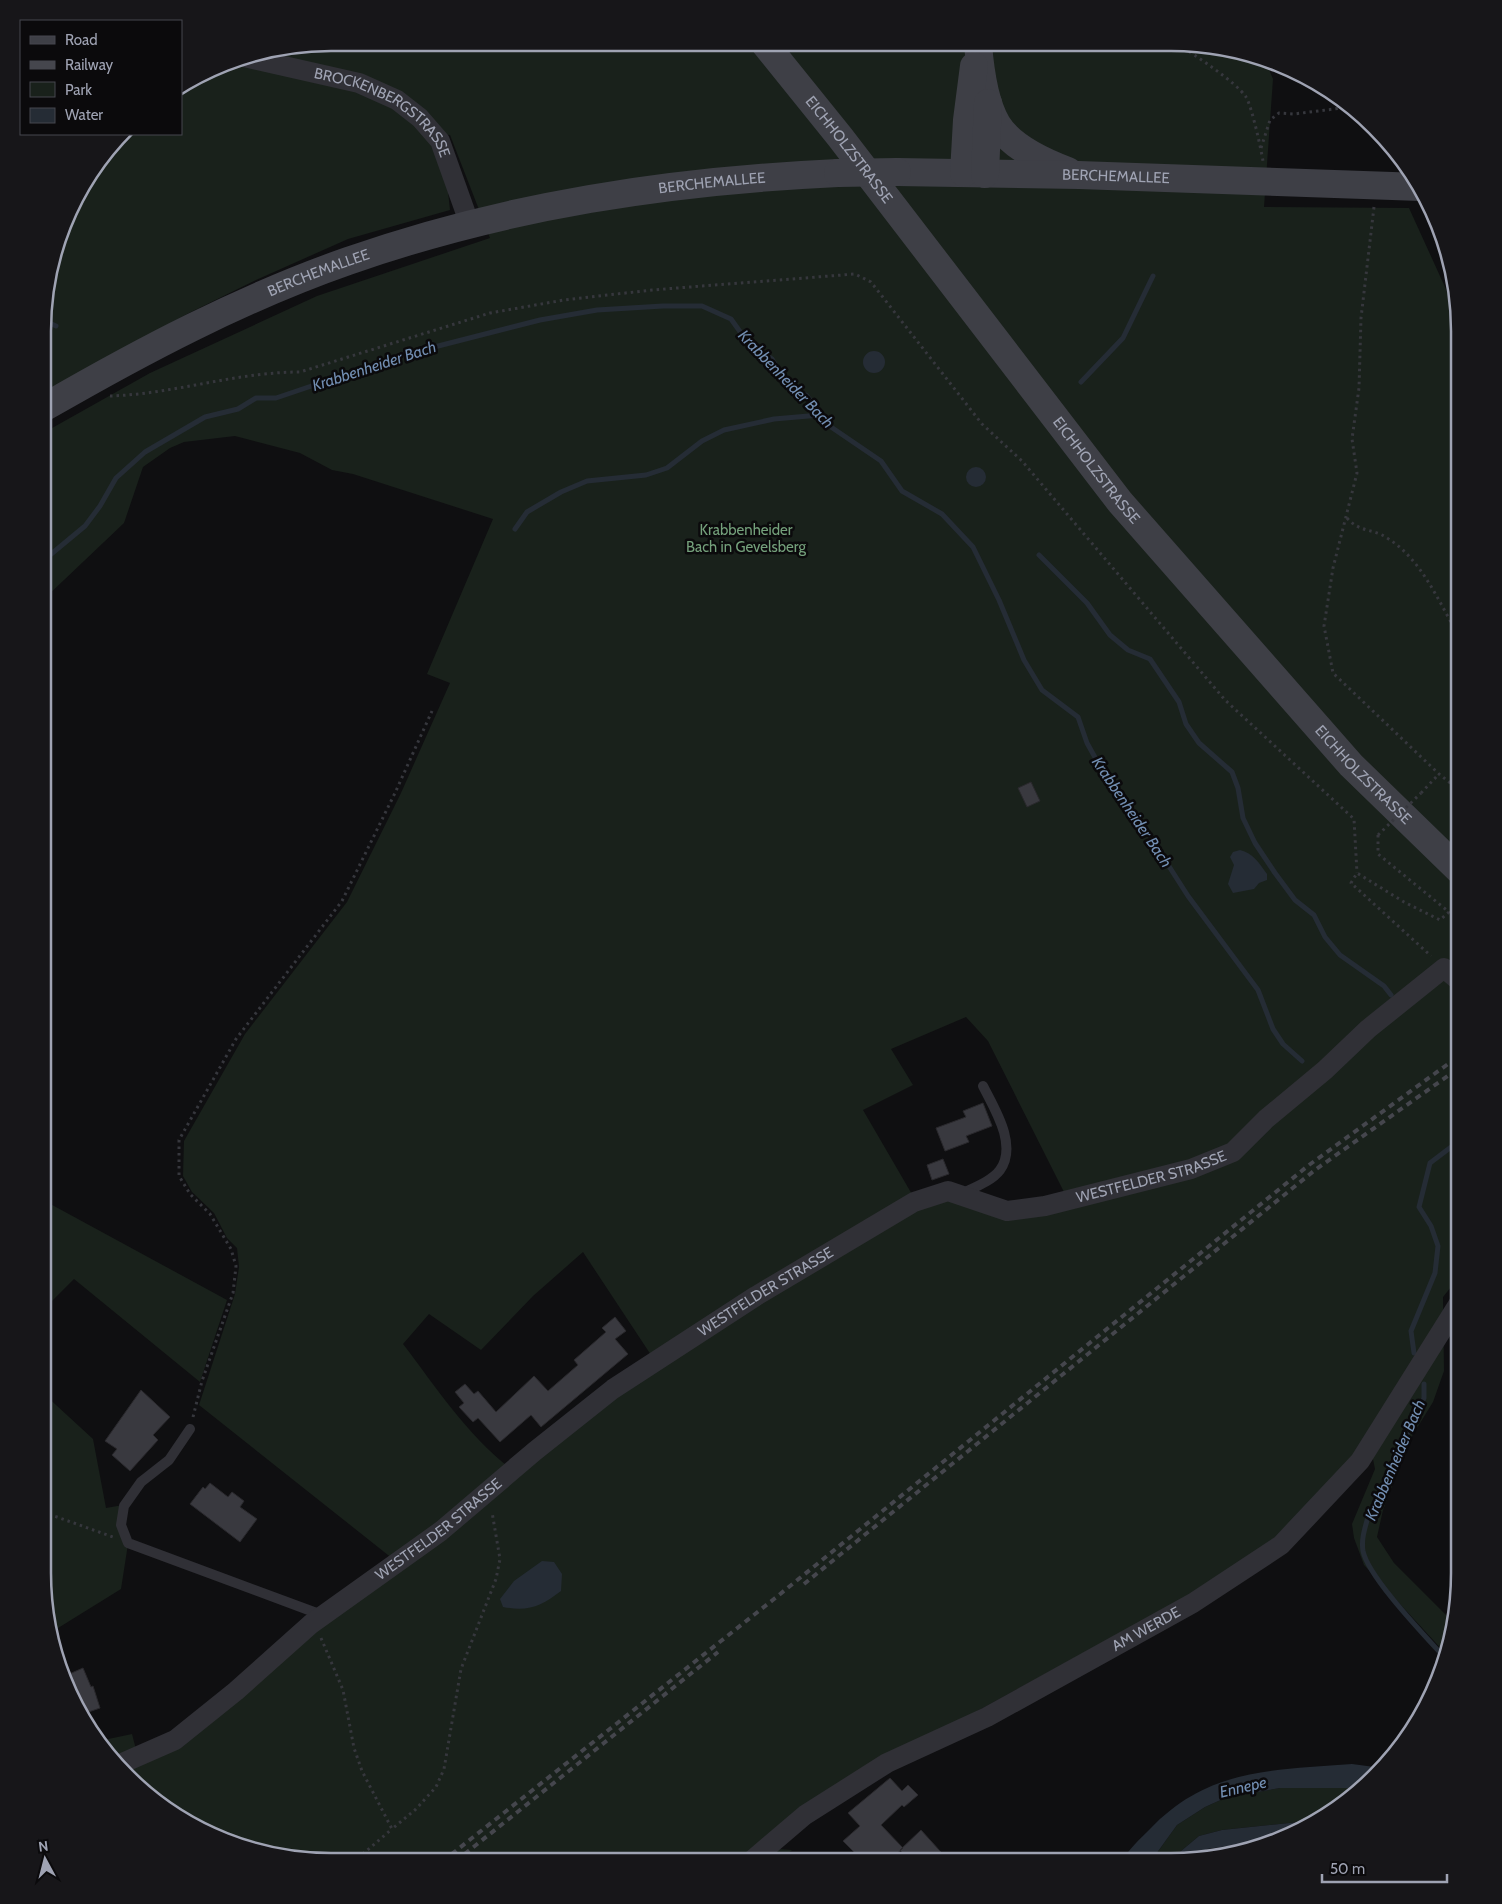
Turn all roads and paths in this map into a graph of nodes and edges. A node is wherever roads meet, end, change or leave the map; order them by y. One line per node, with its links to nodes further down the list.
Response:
1 (771, 51): 22 (main road, EICHHOLZSTRASSE)
2 (977, 51): 9 (main road)
3 (979, 51): 6 (main road)
4 (1188, 52): 8 (path)
5 (260, 61): 14 (street, BROCKENBERGSTRASSE)
6 (988, 102): 9 (main road); 10 (main road)
7 (1340, 108): 8 (path)
8 (1261, 148): 11 (path)
9 (975, 174): 10 (main road, BERCHEMALLEE); 14 (main road, BERCHEMALLEE, bridge)
10 (1079, 175): 11 (main road, BERCHEMALLEE)
11 (1265, 181): 12 (main road, BERCHEMALLEE)
12 (1410, 187)
13 (1374, 203): 17 (path)
14 (470, 225): 16 (main road, BERCHEMALLEE)
15 (105, 396): 23 (path)
16 (51, 404)
17 (1347, 518): 18 (path); 20 (path)
18 (1451, 623)
19 (432, 711): 29 (path)
20 (1439, 774): 21 (path); 23 (path, bridge)
21 (1451, 784)
22 (1451, 862)
23 (1357, 873): 24 (path)
24 (1451, 973)
25 (1451, 975): 27 (street, WESTFELDER STRASSE)
26 (984, 1086): 27 (lane)
27 (960, 1195): 30 (street, WESTFELDER STRASSE)
28 (1451, 1316): 37 (street, AM WERDE)
29 (190, 1429): 32 (lane)
30 (486, 1492): 33 (street, WESTFELDER STRASSE); 35 (path)
31 (51, 1515): 32 (path)
32 (128, 1543): 33 (lane)
33 (318, 1618): 34 (street, WESTFELDER STRASSE); 35 (path)
34 (125, 1762)
35 (392, 1829): 36 (path)
36 (364, 1853)
37 (760, 1853)

